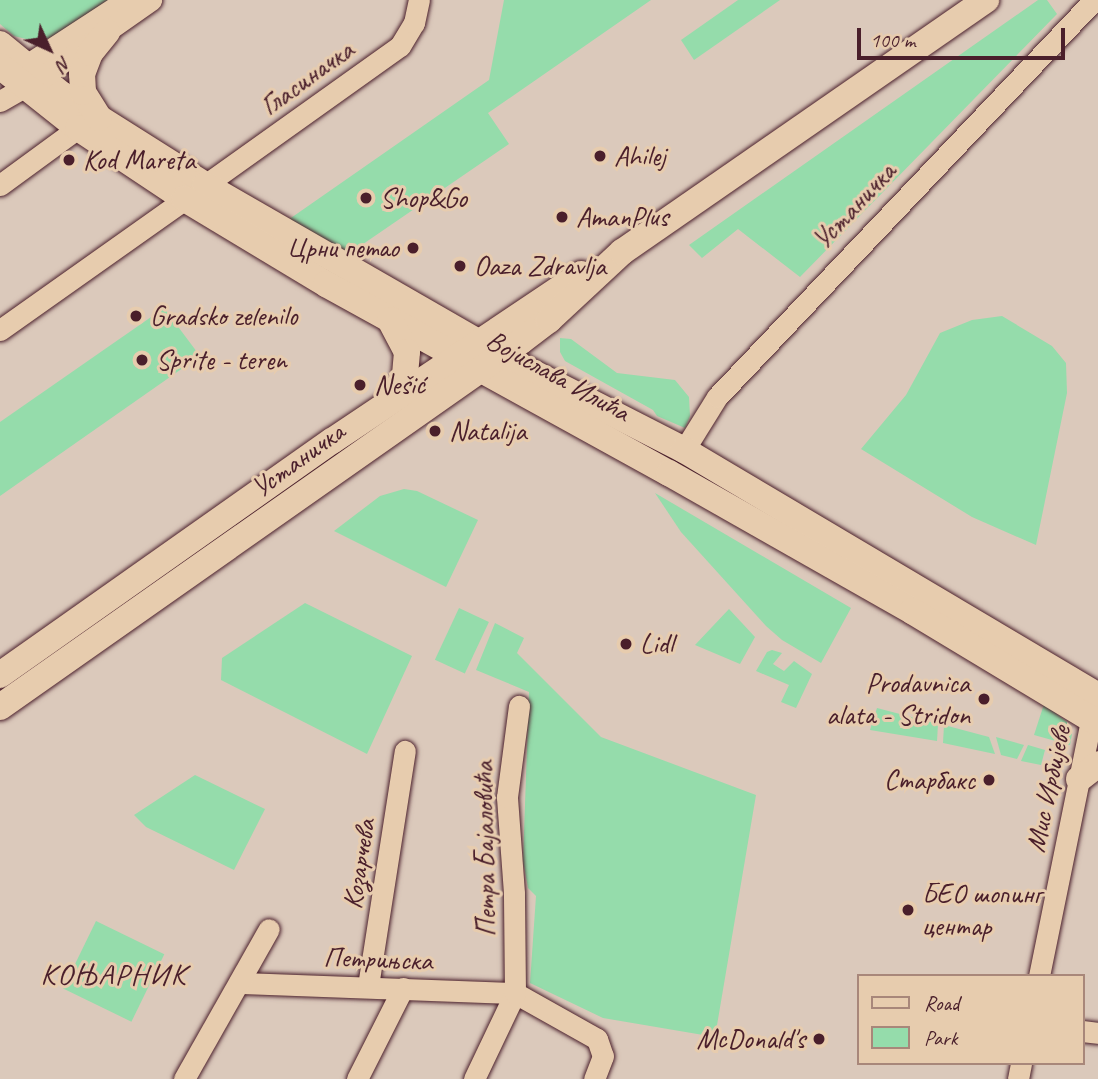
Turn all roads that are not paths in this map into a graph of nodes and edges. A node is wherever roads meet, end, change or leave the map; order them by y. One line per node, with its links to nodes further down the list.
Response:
1 (126, 0): 8 (street)
2 (151, 0): 6 (street)
3 (419, 0): 12 (street, Гласиначка)
4 (986, 0): 13 (main road, Устаничка)
5 (1082, 4): 20 (street, Устаничка)
6 (107, 33): 8 (street); 10 (main road)
7 (0, 44): 8 (main road, Војислава Илића)
8 (17, 75): 9 (street); 10 (main road, Војислава Илића)
9 (0, 101)
10 (90, 125): 11 (street); 12 (main road, Војислава Илића)
11 (0, 185)
12 (195, 192): 14 (main road, Војислава Илића); 16 (street, Гласиначка); 17 (main road, Војислава Илића)
13 (622, 252): 15 (main road, Устаничка); 17 (main road, Устаничка)
14 (390, 320): 17 (main road, Војислава Илића); 19 (main road)
15 (549, 320): 17 (main road, Устаничка); 18 (main road)
16 (0, 330)
17 (479, 355): 18 (main road, Војислава Илића); 19 (main road, Устаничка); 22 (main road, Војислава Илића); 24 (main road, Устаничка)
18 (557, 386): 20 (main road, Војислава Илића)
19 (398, 395): 21 (main road, Устаничка)
20 (684, 450): 22 (main road, Војислава Илића)
21 (0, 675)
22 (1096, 704): 26 (street, Мис Ирбијеве)
23 (519, 706): 32 (street, Петра Бајаловића)
24 (0, 707)
25 (405, 751): 30 (street, Козарчева)
26 (1088, 772): 28 (street, Мис Ирбијеве)
27 (270, 929): 29 (street)
28 (1038, 974)
29 (239, 983): 30 (street, Петрињска); 33 (street)
30 (368, 986): 31 (street, Петрињска)
31 (402, 988): 32 (street, Петрињска); 34 (street)
32 (515, 993): 35 (street); 36 (street)
33 (184, 1079)
34 (357, 1079)
35 (474, 1079)
36 (594, 1079)

